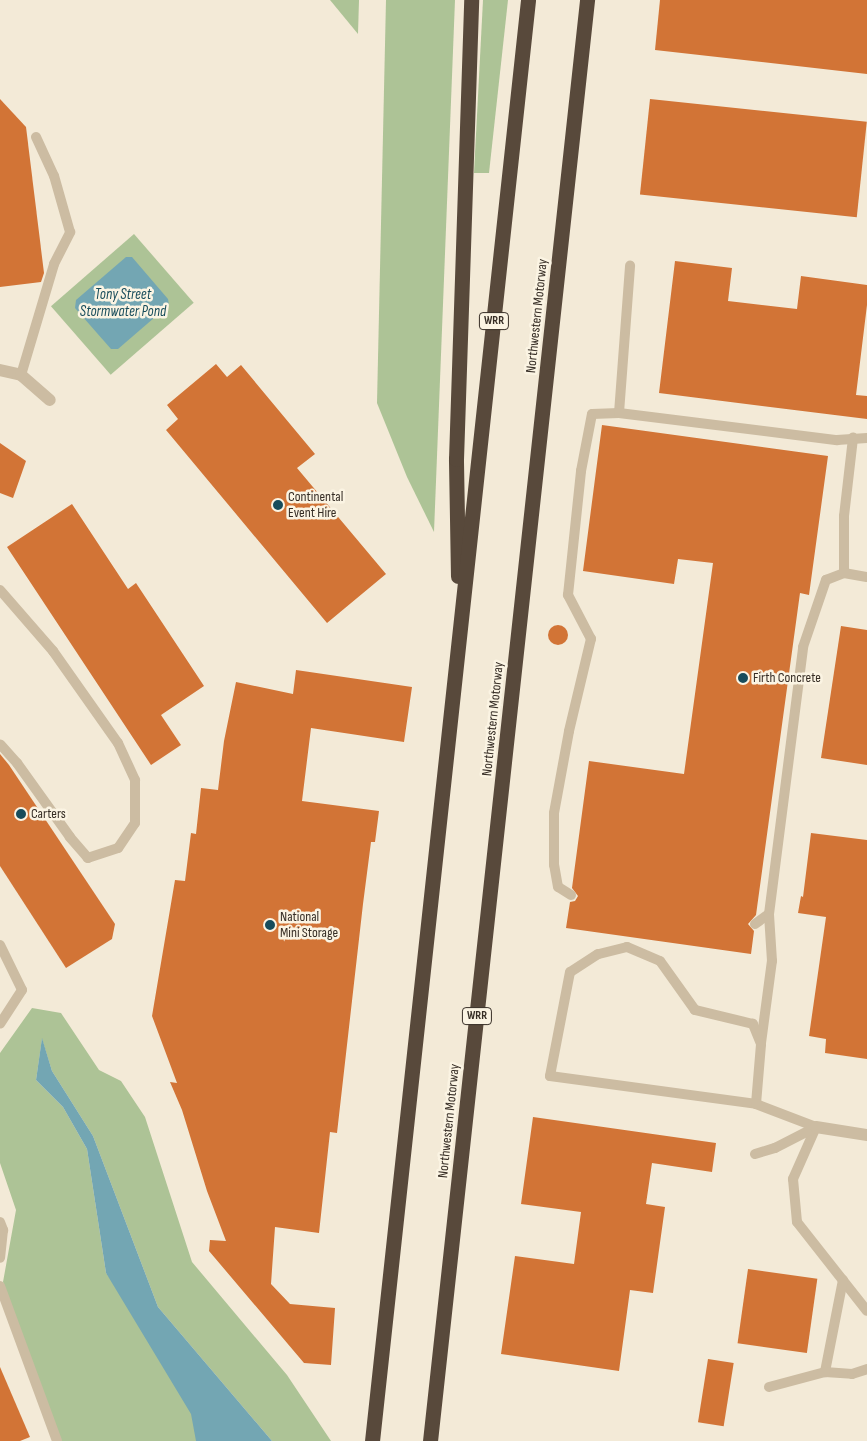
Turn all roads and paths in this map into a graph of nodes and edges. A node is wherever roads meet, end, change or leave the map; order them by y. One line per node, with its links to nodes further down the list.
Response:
1 (470, 0): 15 (highway)
2 (528, 0): 15 (highway, WRR)
3 (587, 0): 37 (highway, Northwestern Motorway / WRR)
4 (36, 137): 7 (lane)
5 (630, 265): 9 (lane)
6 (0, 370): 7 (street)
7 (21, 375): 8 (street)
8 (50, 400)
9 (619, 413): 10 (lane); 17 (lane)
10 (853, 438): 11 (lane); 12 (lane)
11 (867, 438)
12 (844, 573): 13 (lane); 18 (lane)
13 (867, 576)
14 (0, 590): 16 (lane)
15 (459, 643): 36 (highway, WRR)
16 (0, 744)
17 (571, 895)
18 (769, 914): 19 (lane); 22 (lane)
19 (755, 924)
20 (0, 945): 21 (lane)
21 (0, 1024)
22 (761, 1044): 23 (lane); 23 (lane)
23 (756, 1104): 24 (lane)
24 (816, 1127): 25 (street); 26 (lane); 29 (lane)
25 (867, 1135)
26 (755, 1154)
27 (0, 1222): 28 (lane)
28 (0, 1258)
29 (843, 1280): 31 (lane); 33 (lane)
30 (0, 1286): 35 (lane)
31 (867, 1311)
32 (867, 1369): 33 (lane)
33 (825, 1372): 34 (lane)
34 (768, 1387)
35 (57, 1441)
36 (372, 1441)
37 (430, 1441)

